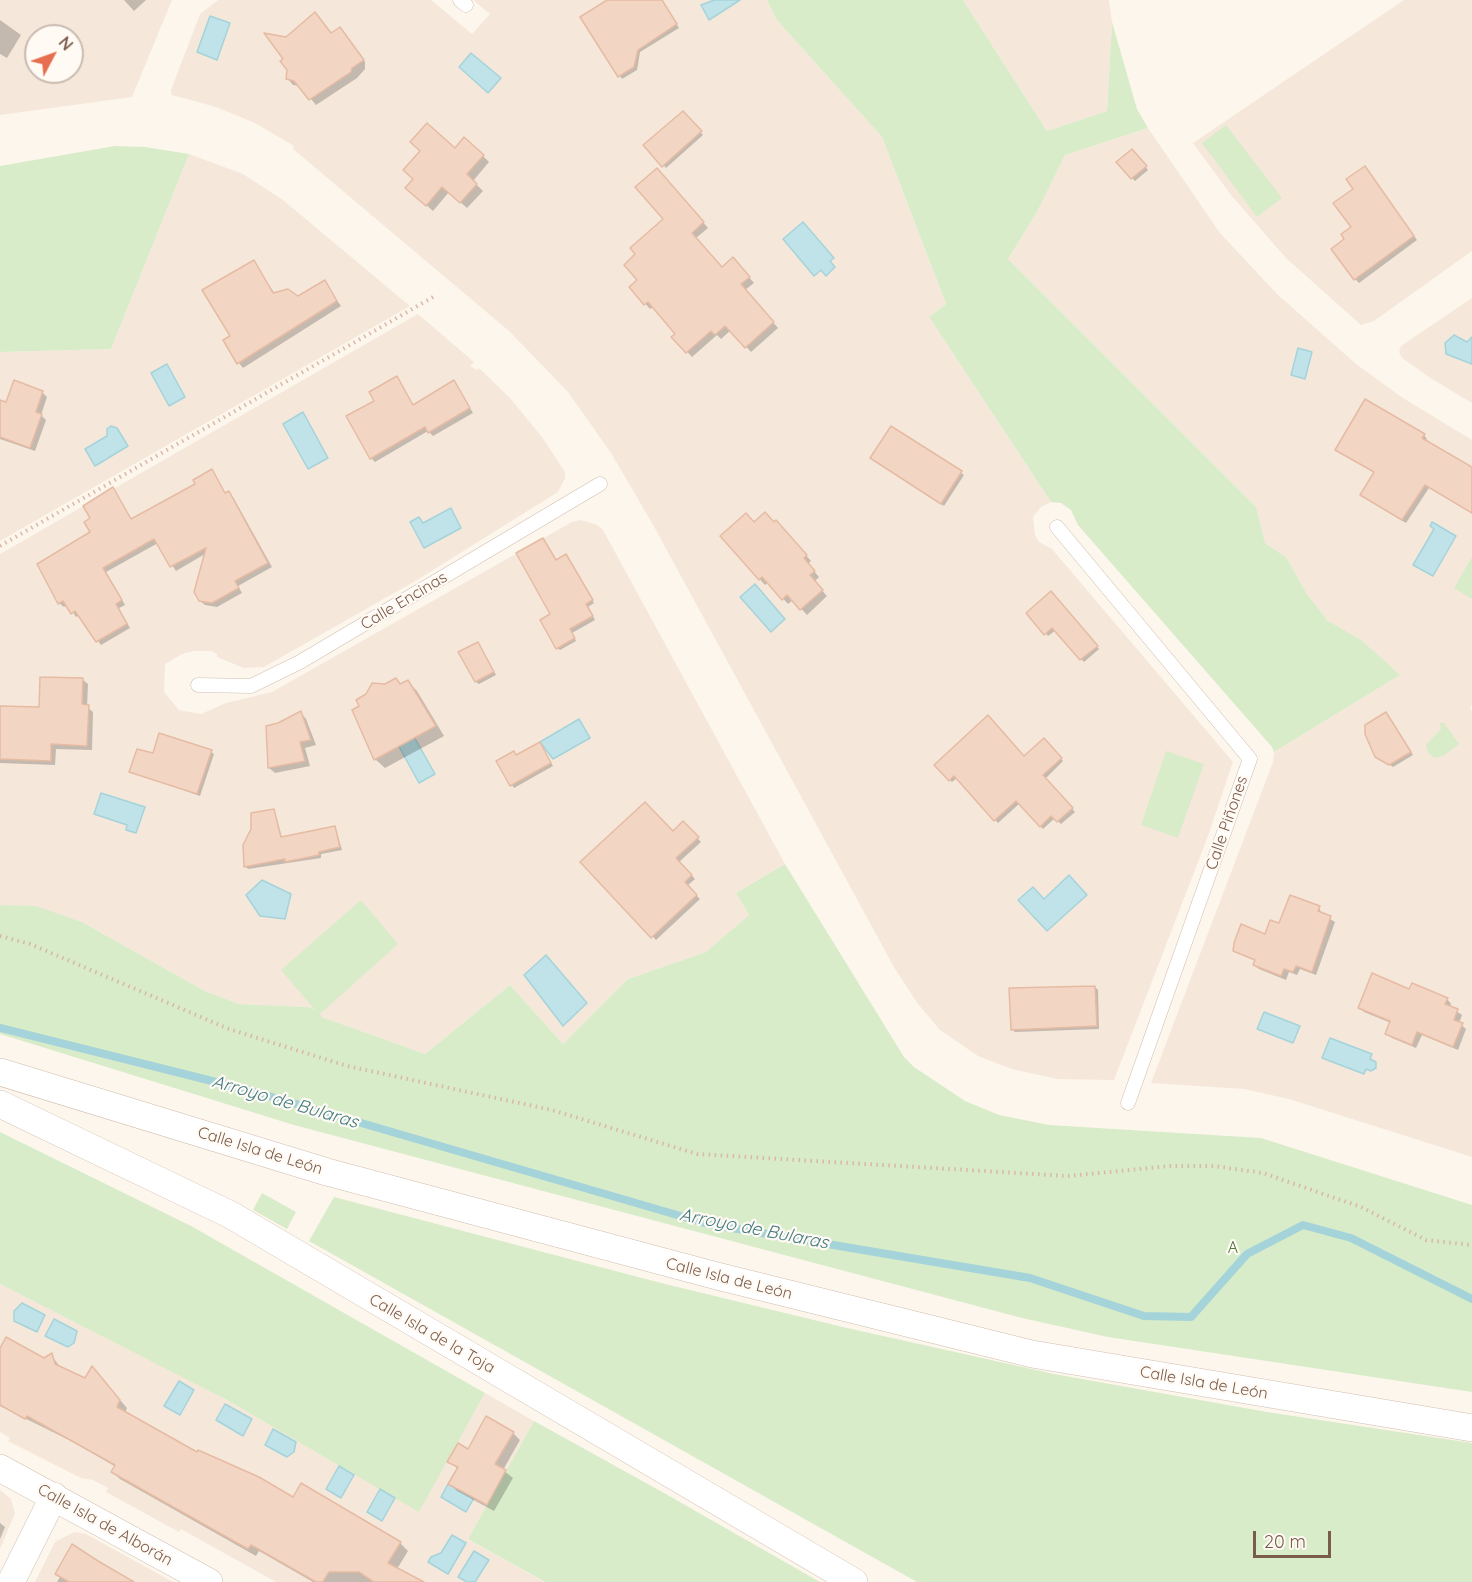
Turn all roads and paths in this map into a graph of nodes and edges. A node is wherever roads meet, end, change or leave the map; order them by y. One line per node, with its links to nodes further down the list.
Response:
1 (435, 296): 4 (path)
2 (600, 484): 5 (lane, Calle Encinas)
3 (1057, 527): 8 (lane, Calle Piñones)
4 (0, 546)
5 (198, 684)
6 (0, 936): 10 (path)
7 (0, 1072): 11 (street, Calle Isla de León)
8 (1128, 1103)
9 (0, 1104): 16 (street, Calle Isla de la Toja)
10 (1472, 1245)
11 (1472, 1428)
12 (0, 1468): 13 (street, Calle Isla de Alborán)
13 (54, 1496): 14 (street); 15 (street, Calle Isla de Alborán)
14 (11, 1582)
15 (209, 1582)
16 (854, 1582)

